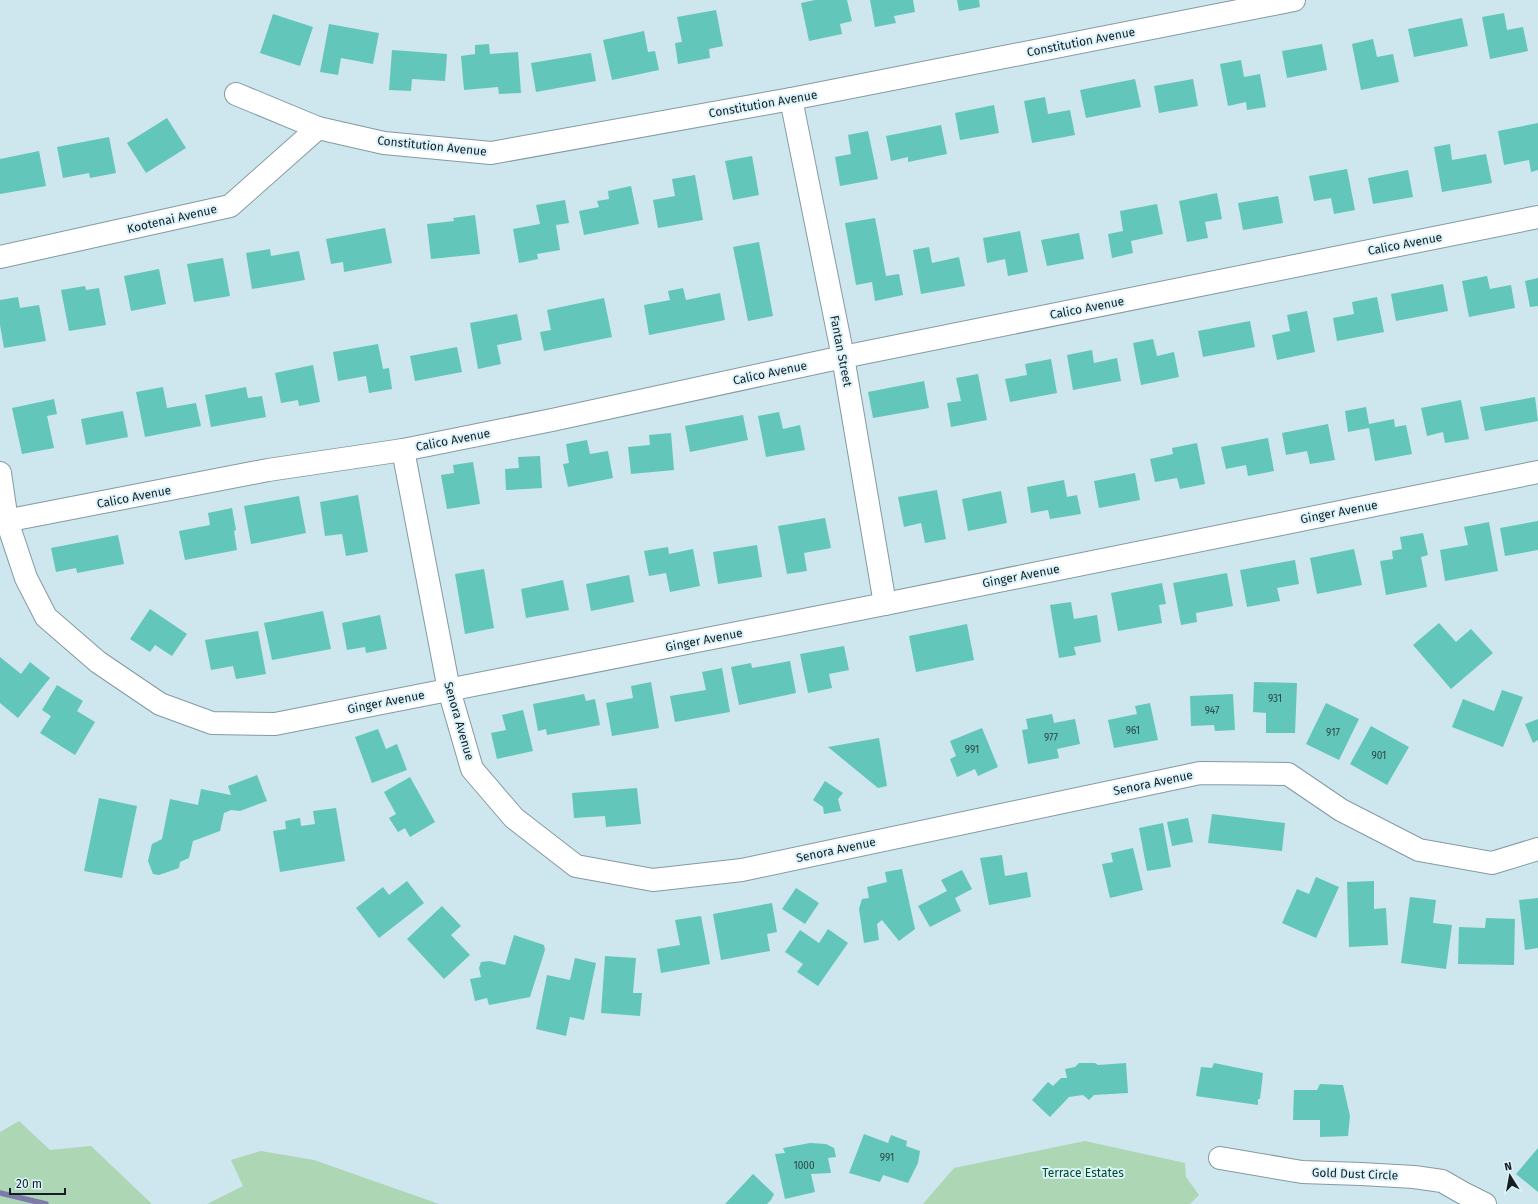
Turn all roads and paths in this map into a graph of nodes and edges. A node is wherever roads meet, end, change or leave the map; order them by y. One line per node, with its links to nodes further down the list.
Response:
1 (1294, 0): 3 (street, Constitution Avenue)
2 (236, 94): 4 (street, Constitution Avenue)
3 (791, 99): 4 (street, Constitution Avenue); 7 (street, Fantan Street)
4 (318, 128): 6 (street, Kootenai Avenue)
5 (1538, 217): 7 (street, Calico Avenue)
6 (0, 257)
7 (843, 357): 8 (street, Calico Avenue); 12 (street, Fantan Street)
8 (403, 450): 11 (street, Calico Avenue); 13 (street, Senora Avenue)
9 (1538, 472): 12 (street, Ginger Avenue)
10 (0, 474): 11 (street, Ginger Avenue)
11 (4, 522): 13 (street, Ginger Avenue)
12 (885, 604): 13 (street, Ginger Avenue)
13 (448, 690): 14 (street, Senora Avenue)
14 (1538, 849)
15 (1220, 1158): 16 (street, Gold Dust Circle)
16 (1485, 1204)

